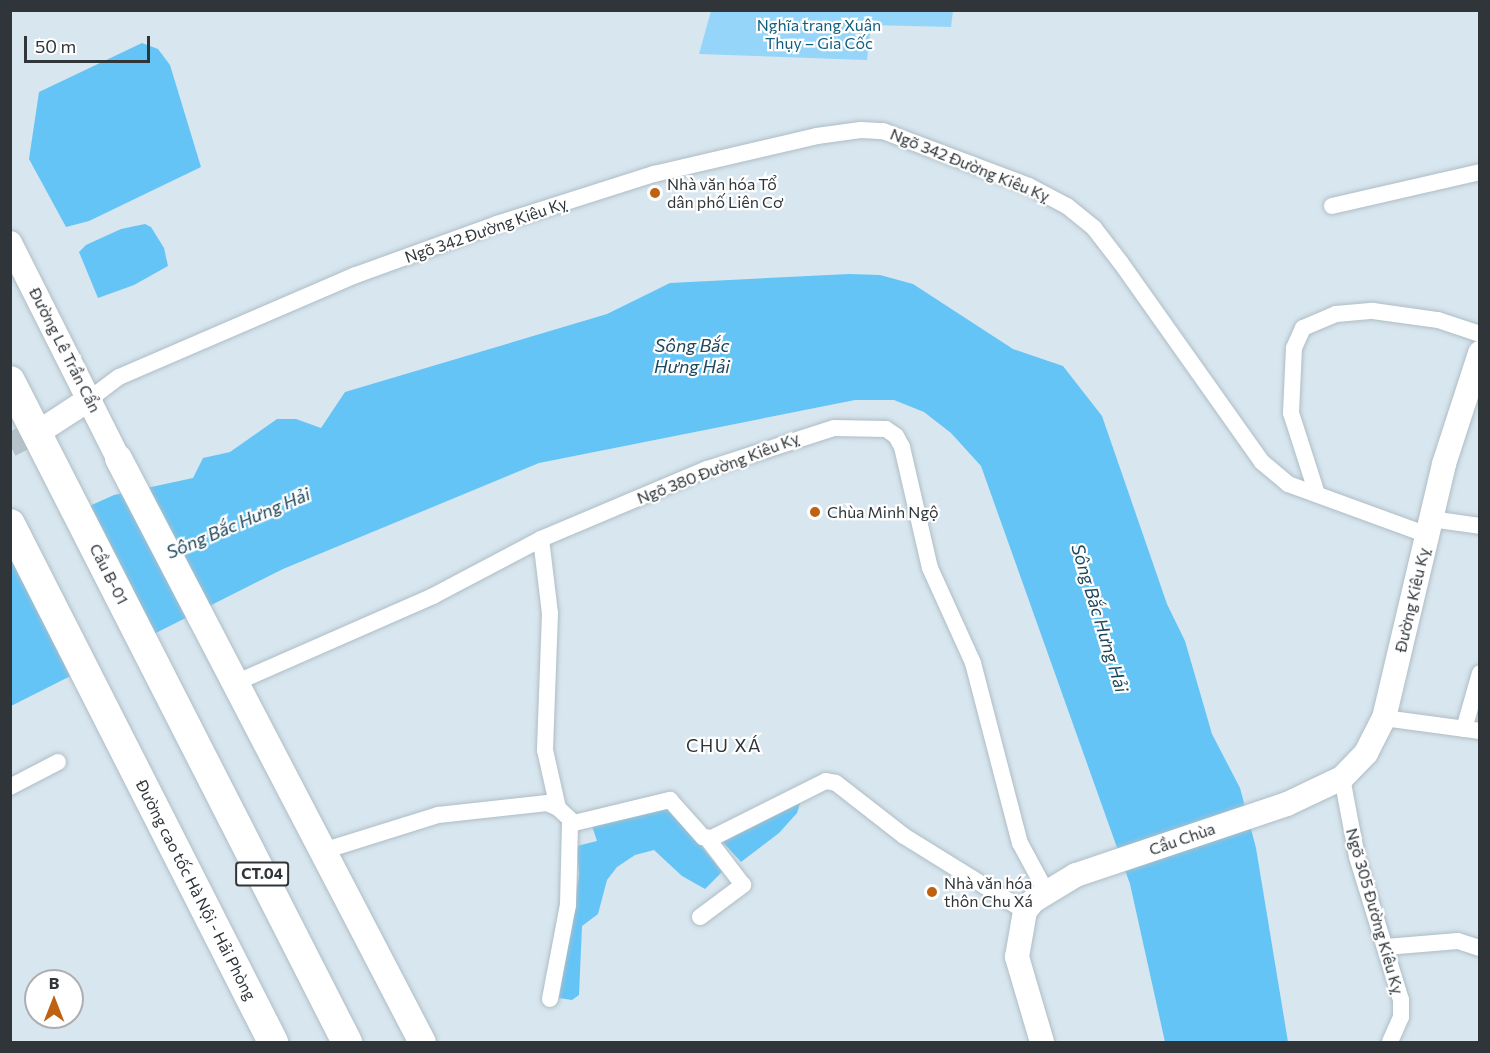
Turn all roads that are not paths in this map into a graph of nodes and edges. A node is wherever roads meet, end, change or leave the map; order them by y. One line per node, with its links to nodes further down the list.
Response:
1 (1479, 172): 2 (street)
2 (1332, 206)
3 (10, 243): 7 (main road, Đường Lê Trần Cẩn)
4 (1479, 334): 10 (street)
5 (1479, 353): 13 (main road, Đường Kiêu Kỵ)
6 (10, 381): 8 (highway, CT.04)
7 (91, 398): 8 (main road); 9 (main road, Đường Lê Trần Cẩn); 10 (street, Ngõ 342 Đường Kiêu Kỵ)
8 (44, 434): 34 (highway, Cầu B-01 / CT.04)
9 (118, 458): 15 (main road)
10 (1317, 494): 13 (street, Ngõ 342 Đường Kiêu Kỵ)
11 (10, 524): 33 (highway, Đường cao tốc Hà Nội - Hải Phòng)
12 (1479, 526): 13 (street, Ngõ 342 Đường Kiêu Kỵ)
13 (1429, 527): 17 (main road, Đường Kiêu Kỵ)
14 (541, 539): 15 (street, Ngõ 380 Đường Kiêu Kỵ); 23 (street); 27 (street, Ngõ 380 Đường Kiêu Kỵ)
15 (229, 671): 26 (main road)
16 (1479, 673): 18 (street)
17 (1384, 717): 18 (street); 20 (main road, Đường Kiêu Kỵ)
18 (1472, 730)
19 (58, 762): 21 (street)
20 (1342, 778): 22 (main road, Đường Kiêu Kỵ); 30 (street, Ngõ 305 Đường Kiêu Kỵ)
21 (10, 787)
22 (1287, 804): 27 (main road, Cầu Chùa)
23 (558, 808): 24 (street); 26 (street)
24 (570, 822): 25 (street); 32 (street)
25 (707, 838): 28 (street); 29 (street)
26 (322, 851): 35 (main road)
27 (1048, 895): 28 (main road)
28 (1025, 911): 36 (main road)
29 (700, 917)
30 (1386, 947): 31 (street); 37 (street, Ngõ 305 Đường Kiêu Kỵ)
31 (1479, 948)
32 (550, 999)
33 (273, 1042)
34 (347, 1042)
35 (422, 1042)
36 (1042, 1042)
37 (1390, 1042)

